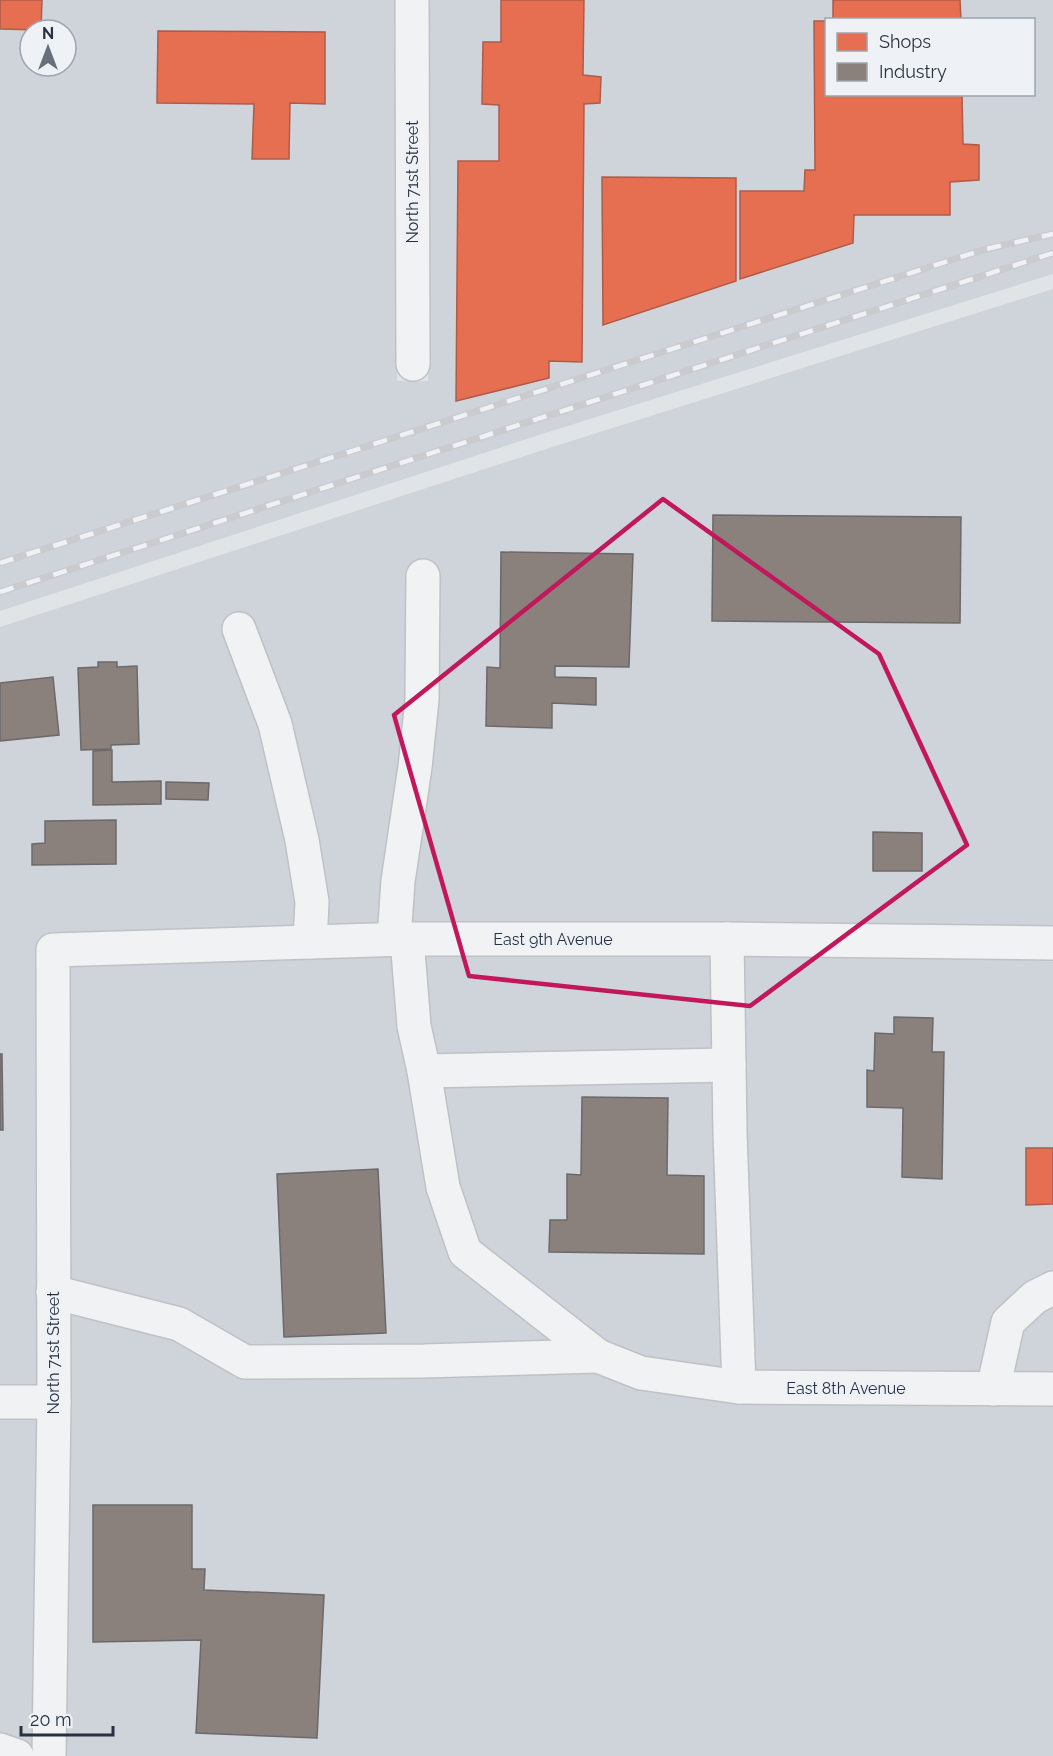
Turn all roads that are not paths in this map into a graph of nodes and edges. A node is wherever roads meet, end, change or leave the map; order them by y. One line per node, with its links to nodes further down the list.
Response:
1 (412, 0): 2 (street, North 71st Street)
2 (413, 364)
3 (423, 576): 5 (street)
4 (239, 629): 7 (street)
5 (401, 939): 6 (street, East 9th Avenue); 7 (street, East 9th Avenue); 11 (street)
6 (728, 939): 8 (street, East 9th Avenue); 10 (street)
7 (310, 942): 9 (street, East 9th Avenue)
8 (1053, 943)
9 (52, 950): 13 (street, North 71st Street)
10 (729, 1065): 11 (street); 15 (street)
11 (424, 1071): 14 (street)
12 (1053, 1288): 16 (street)
13 (53, 1292): 14 (street); 19 (street, North 71st Street)
14 (598, 1356): 15 (street, East 8th Avenue)
15 (739, 1387): 16 (street, East 8th Avenue)
16 (993, 1389): 17 (street, East 8th Avenue)
17 (1053, 1389)
18 (0, 1402): 19 (street)
19 (54, 1402): 22 (street, North 71st Street)
20 (0, 1750): 21 (street)
21 (17, 1756)
22 (49, 1756)

